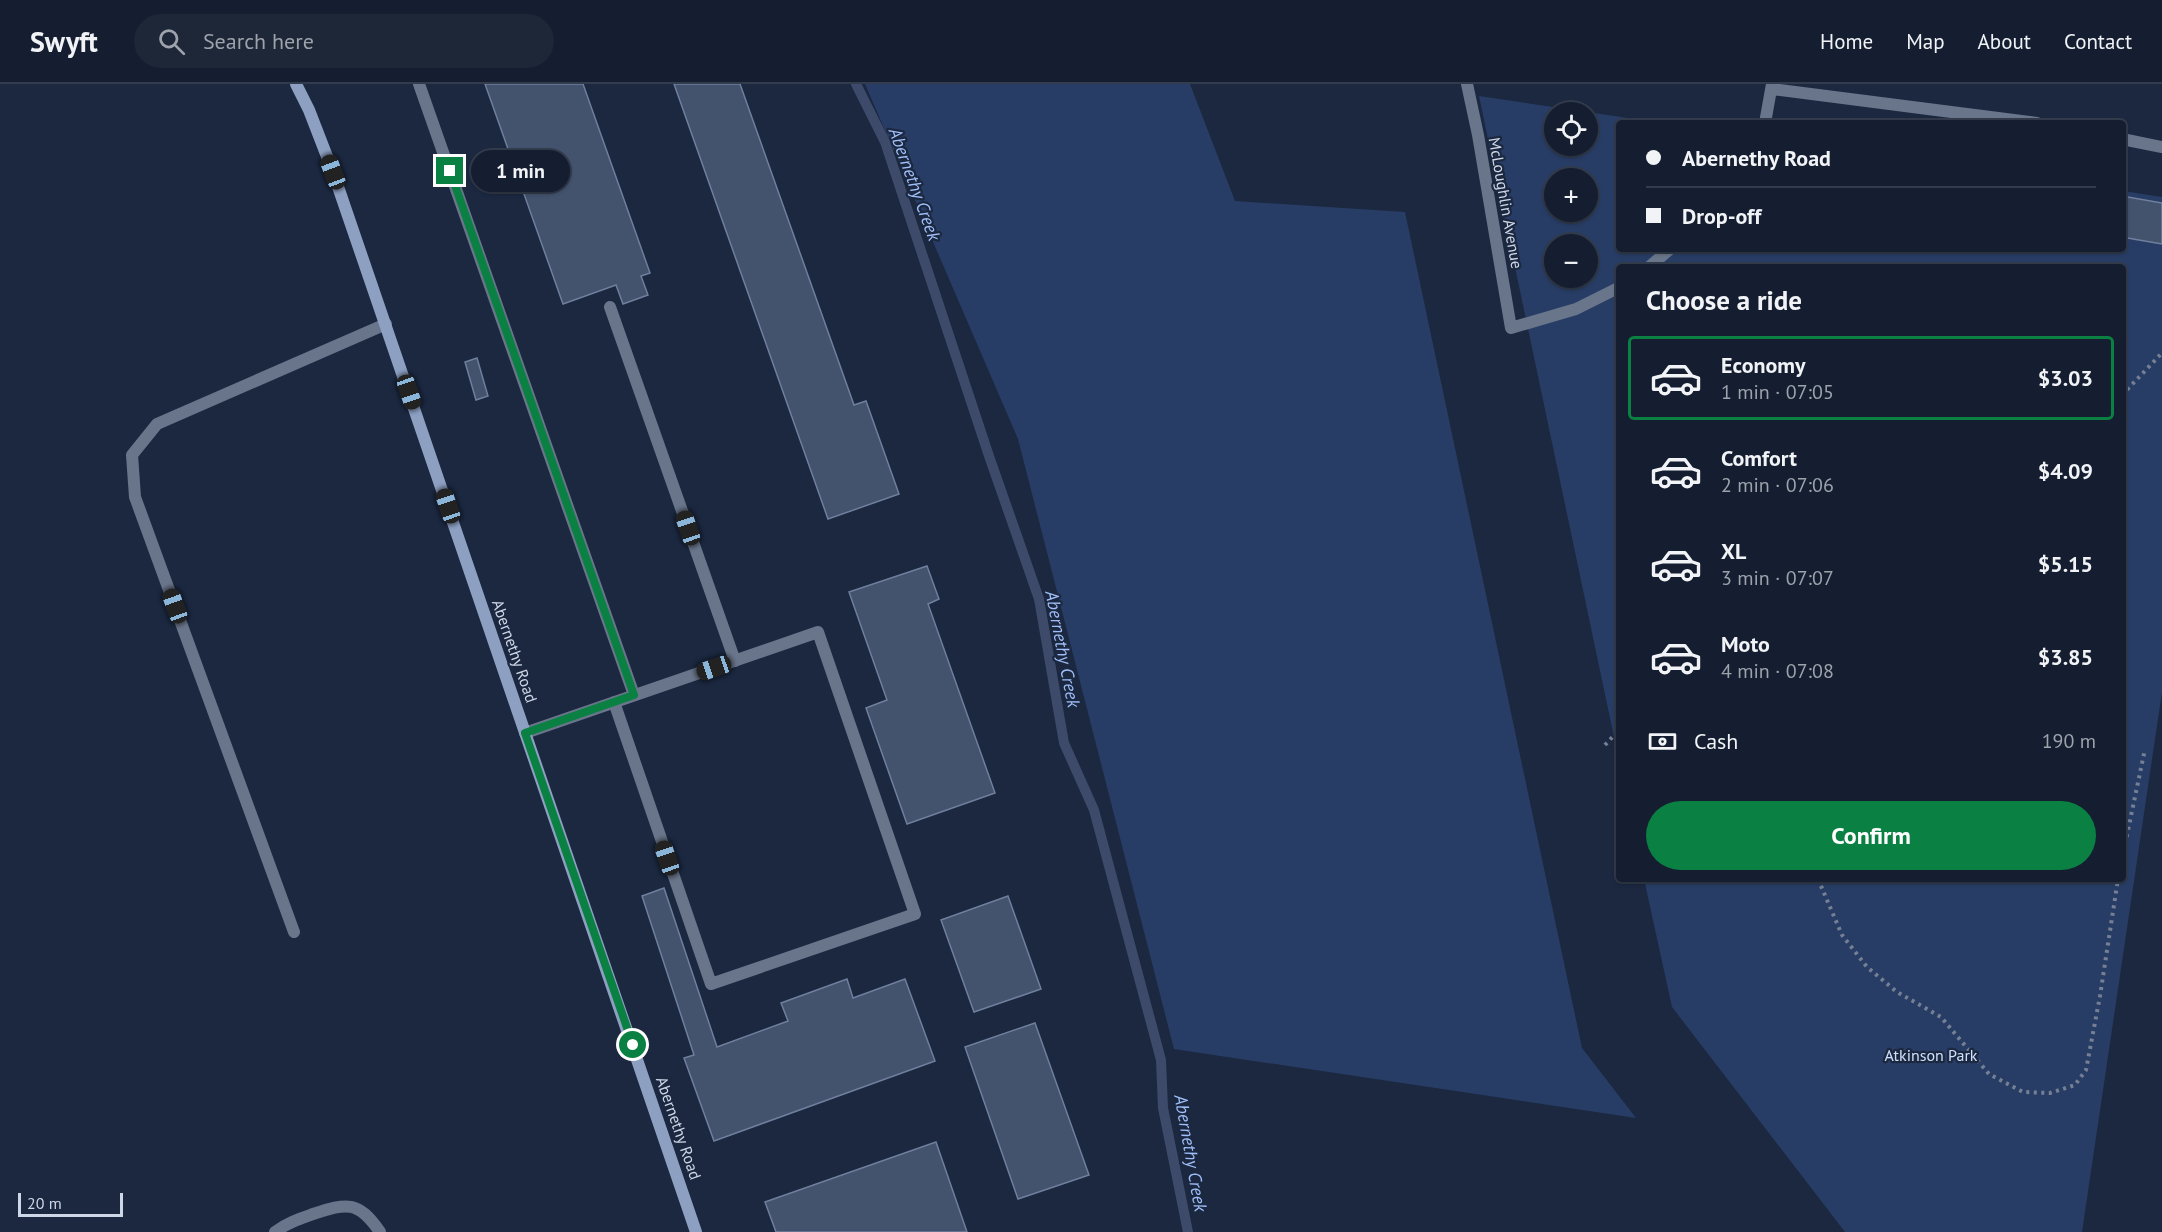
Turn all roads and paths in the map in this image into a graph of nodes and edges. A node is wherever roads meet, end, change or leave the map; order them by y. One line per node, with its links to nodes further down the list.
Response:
1 (296, 84): 13 (main road, Abernethy Road)
2 (419, 84): 17 (street)
3 (1467, 84): 11 (street, McLoughlin Avenue)
4 (1772, 86): 5 (street); 6 (street)
5 (1766, 120)
6 (2016, 120)
7 (2126, 141): 8 (street)
8 (2162, 147)
9 (1666, 252): 10 (street)
10 (1652, 264)
11 (1616, 289)
12 (610, 307): 16 (street)
13 (386, 324): 19 (main road, Abernethy Road); 26 (street)
14 (2162, 353): 15 (path)
15 (2126, 391)
16 (735, 661): 17 (street); 18 (street)
17 (634, 695): 18 (street)
18 (614, 702): 19 (street)
19 (525, 733): 29 (main road, Abernethy Road)
20 (1616, 733): 21 (path)
21 (1605, 745)
22 (2145, 749): 23 (path)
23 (2126, 840)
24 (1819, 882): 25 (path)
25 (2118, 882)
26 (294, 932)
27 (275, 1232): 28 (street)
28 (380, 1232)
29 (696, 1232)

